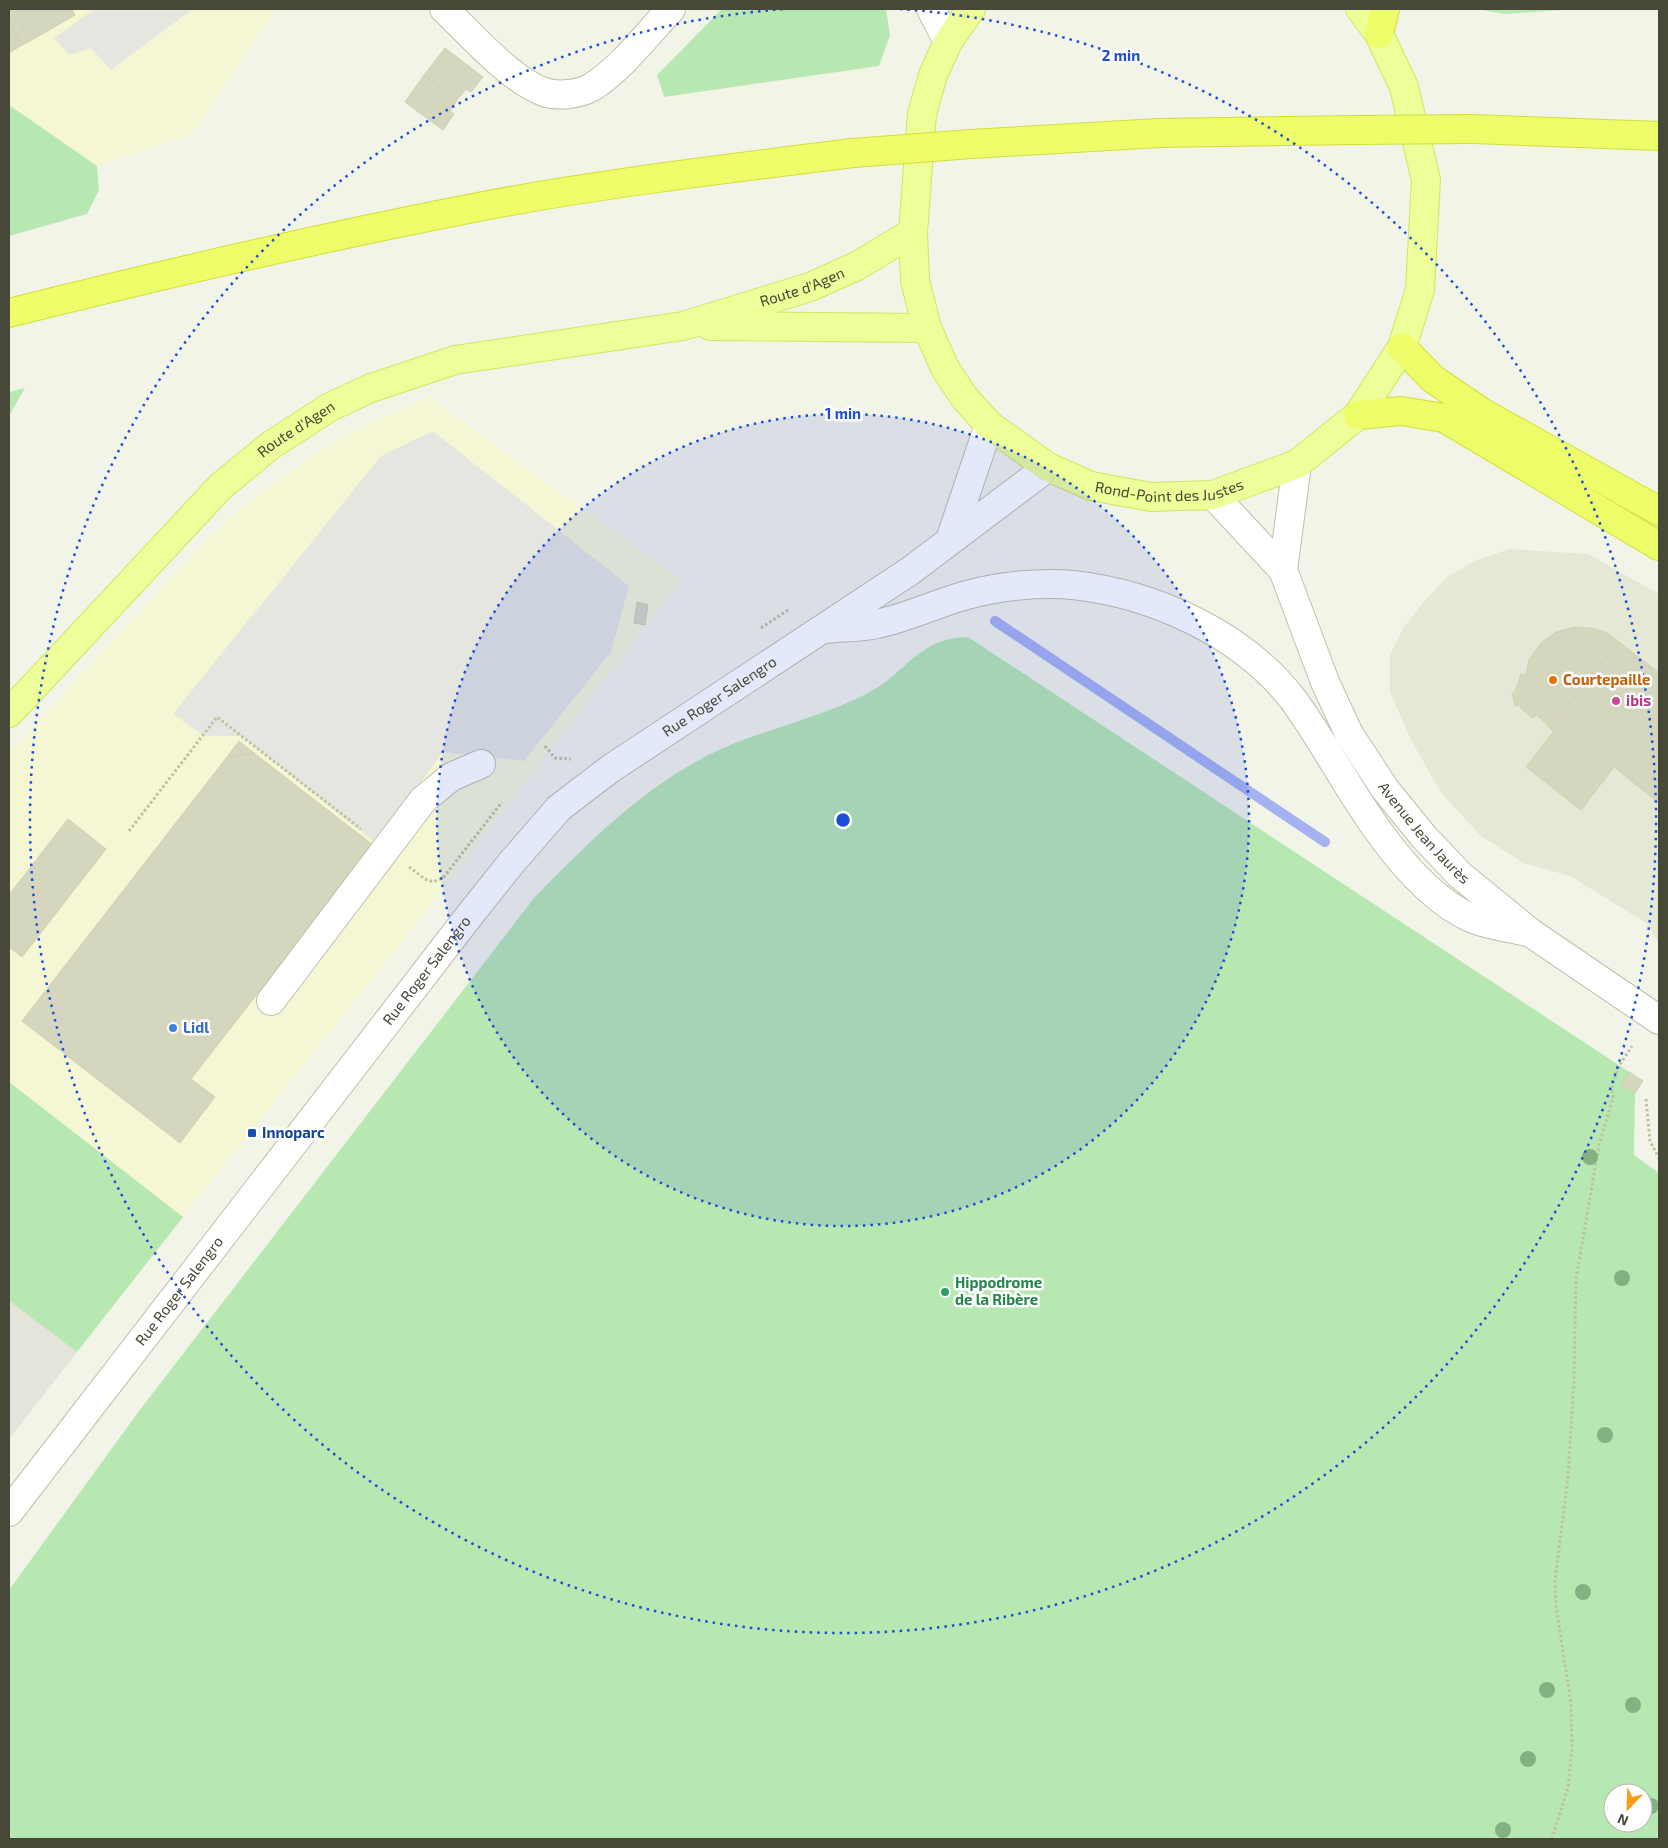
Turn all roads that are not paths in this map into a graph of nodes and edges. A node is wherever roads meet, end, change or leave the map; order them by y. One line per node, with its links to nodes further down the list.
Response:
1 (444, 9): 2 (street)
2 (671, 9)
3 (931, 9): 7 (street)
4 (971, 9): 7 (main road, Rond-Point des Justes)
5 (1360, 9): 6 (main road, Rond-Point des Justes)
6 (1382, 21): 13 (main road, Rond-Point des Justes)
7 (948, 42): 9 (main road, Rond-Point des Justes)
8 (1653, 138): 10 (highway, bridge)
9 (913, 232): 11 (main road, Route d'Agen); 12 (main road, Rond-Point des Justes)
10 (9, 313)
11 (683, 326): 12 (main road, Route d'Agen); 24 (main road, Route d'Agen)
12 (927, 328): 15 (main road, Rond-Point des Justes)
13 (1402, 347): 14 (main road, Rond-Point des Justes); 19 (highway)
14 (1358, 415): 16 (main road, Rond-Point des Justes); 21 (highway)
15 (989, 425): 17 (main road, Rond-Point des Justes); 20 (street)
16 (1297, 464): 18 (main road, Rond-Point des Justes); 22 (street, Avenue Jean Jaurès)
17 (1048, 467): 18 (main road, Rond-Point des Justes); 20 (street, Rue Roger Salengro)
18 (1213, 495): 22 (street, Avenue Jean Jaurès)
19 (1659, 511)
20 (950, 540): 23 (street, Rue Roger Salengro)
21 (1659, 546)
22 (1283, 570): 26 (street, Avenue Jean Jaurès)
23 (824, 629): 26 (street); 29 (street, Rue Roger Salengro)
24 (9, 714)
25 (481, 764): 27 (street)
26 (1531, 933): 28 (street, Avenue Jean Jaurès)
27 (271, 1001)
28 (1659, 1020)
29 (9, 1512)

